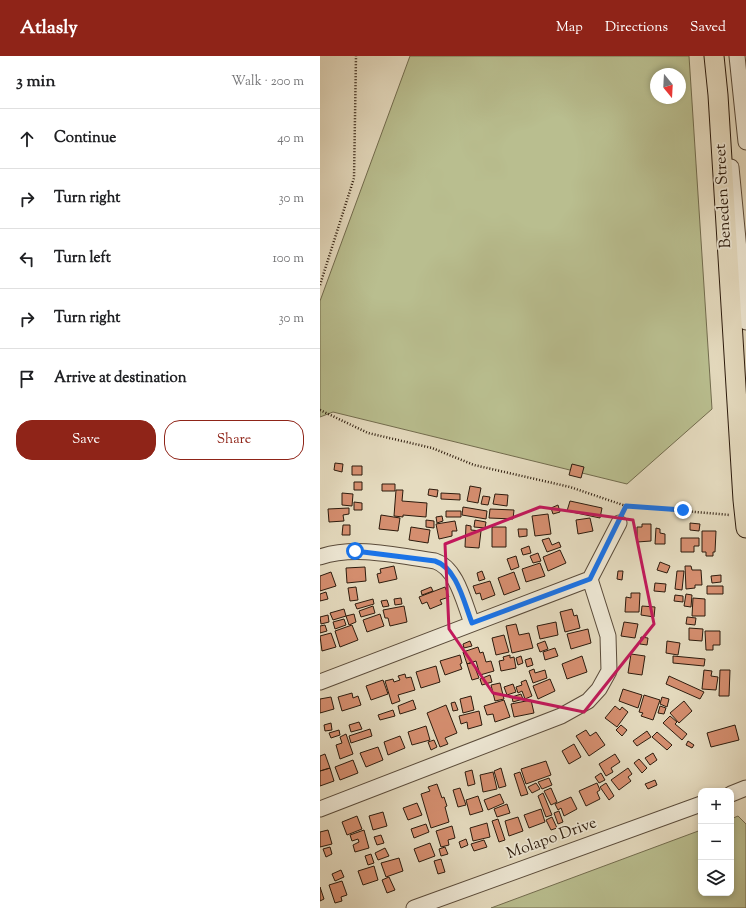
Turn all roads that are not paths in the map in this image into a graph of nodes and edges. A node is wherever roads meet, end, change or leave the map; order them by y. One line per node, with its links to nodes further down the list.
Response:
1 (714, 56): 7 (main road, Beneden Street)
2 (721, 56): 5 (street)
3 (737, 56): 4 (street)
4 (746, 142)
5 (746, 322)
6 (619, 523): 9 (street)
7 (746, 528)
8 (320, 557): 10 (street)
9 (590, 579): 10 (street); 15 (street)
10 (472, 623): 11 (street)
11 (320, 682)
12 (746, 788): 13 (street)
13 (734, 793)
14 (698, 805): 16 (street, Molapo Drive)
15 (320, 809)
16 (414, 908)

